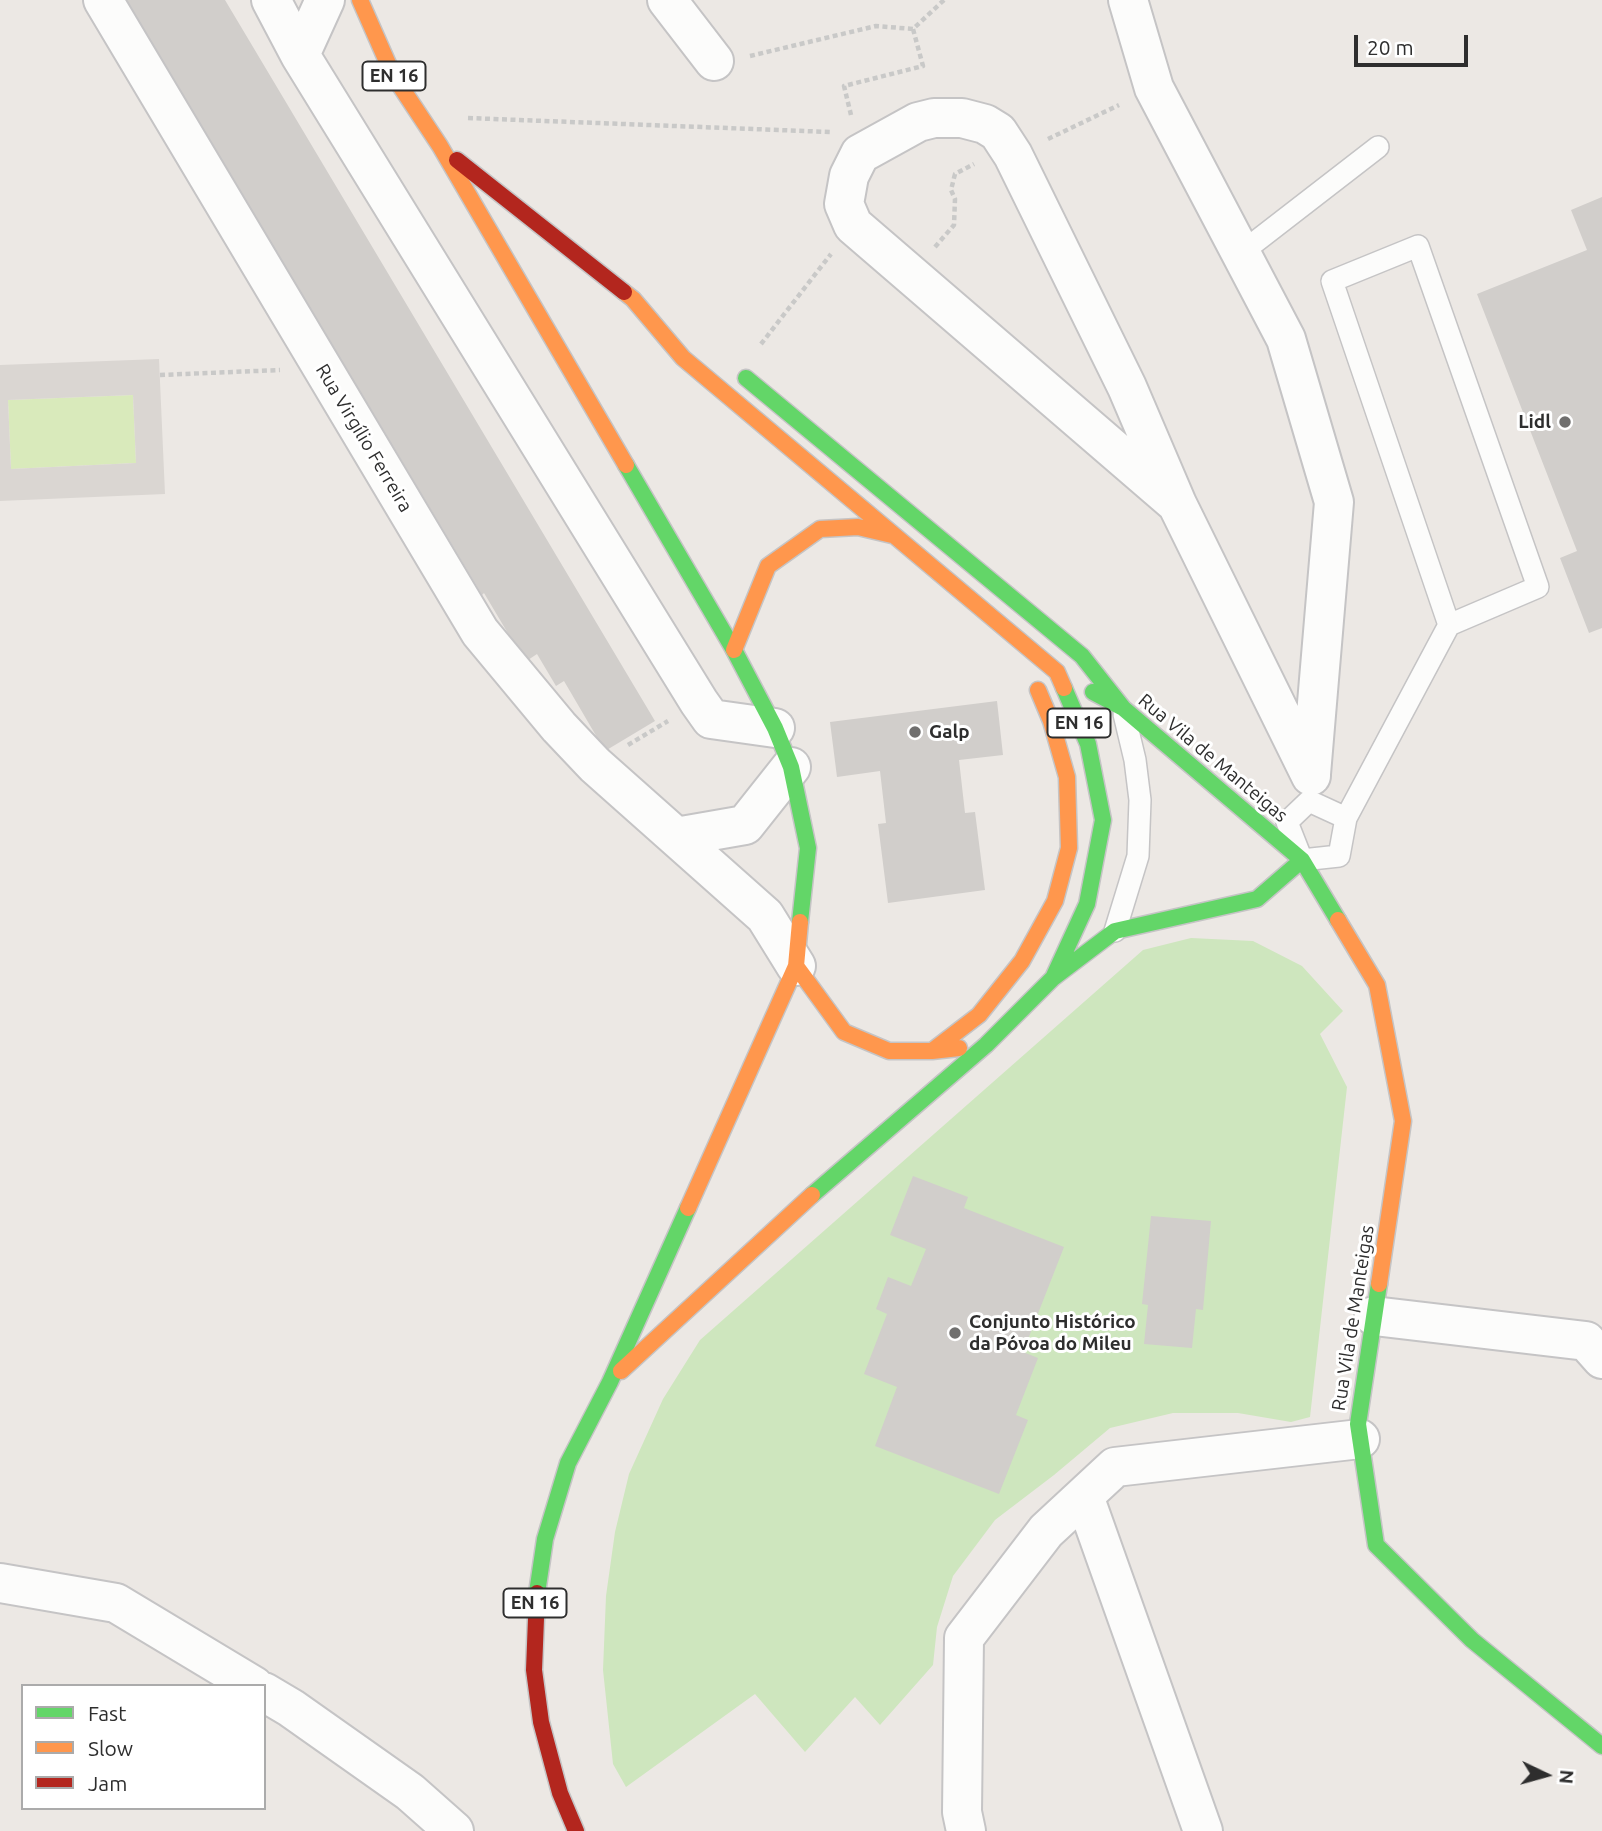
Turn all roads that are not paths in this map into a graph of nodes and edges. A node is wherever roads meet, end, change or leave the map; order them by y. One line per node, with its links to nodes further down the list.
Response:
1 (103, 0): 26 (street, Rua Virgílio Ferreira)
2 (271, 0): 7 (street)
3 (325, 0): 7 (street)
4 (360, 0): 9 (main road, EN 16)
5 (667, 0): 8 (street)
6 (1128, 0): 11 (street)
7 (300, 55): 22 (street)
8 (714, 61)
9 (440, 146): 12 (main road, EN 16); 19 (main road, EN 16)
10 (1378, 147): 11 (lane)
11 (1241, 253): 24 (street)
12 (633, 299): 13 (main road, EN 16); 16 (main road, EN 16)
13 (678, 327)
14 (734, 369): 21 (main road, EN 16)
15 (1177, 504): 15 (street); 24 (street)
16 (894, 536): 18 (main road, EN 16); 19 (main road)
17 (1449, 625): 17 (lane); 25 (lane)
18 (1016, 638): 20 (main road, EN 16); 32 (main road, EN 16)
19 (734, 650): 22 (main road, EN 16)
20 (1057, 672): 21 (main road, Rua Vila de Manteigas); 30 (main road, EN 16)
21 (1123, 708): 27 (main road, Rua Vila de Manteigas); 28 (lane)
22 (775, 727): 23 (main road, EN 16)
23 (791, 766): 26 (street); 29 (main road, EN 16)
24 (1310, 789): 25 (lane); 27 (lane)
25 (1346, 818): 27 (lane)
26 (676, 837): 29 (street, Rua Virgílio Ferreira)
27 (1302, 860): 28 (main road); 33 (main road, Rua Vila de Manteigas)
28 (1115, 931): 30 (main road)
29 (796, 966): 32 (main road); 35 (main road, EN 16)
30 (1053, 978): 31 (main road, EN 16)
31 (986, 1045): 32 (main road); 35 (main road, EN 16)
32 (932, 1051)
33 (1374, 1316): 34 (street); 36 (main road, Rua Vila de Manteigas)
34 (1597, 1344)
35 (610, 1382): 43 (main road, EN 16)
36 (1360, 1439): 37 (street); 41 (main road, Rua Vila de Manteigas)
37 (1084, 1496): 44 (street); 45 (street)
38 (0, 1583): 39 (street)
39 (251, 1684)
40 (266, 1693): 42 (street)
41 (1602, 1746)
42 (454, 1831)
43 (576, 1831)
44 (966, 1831)
45 (1203, 1831)

